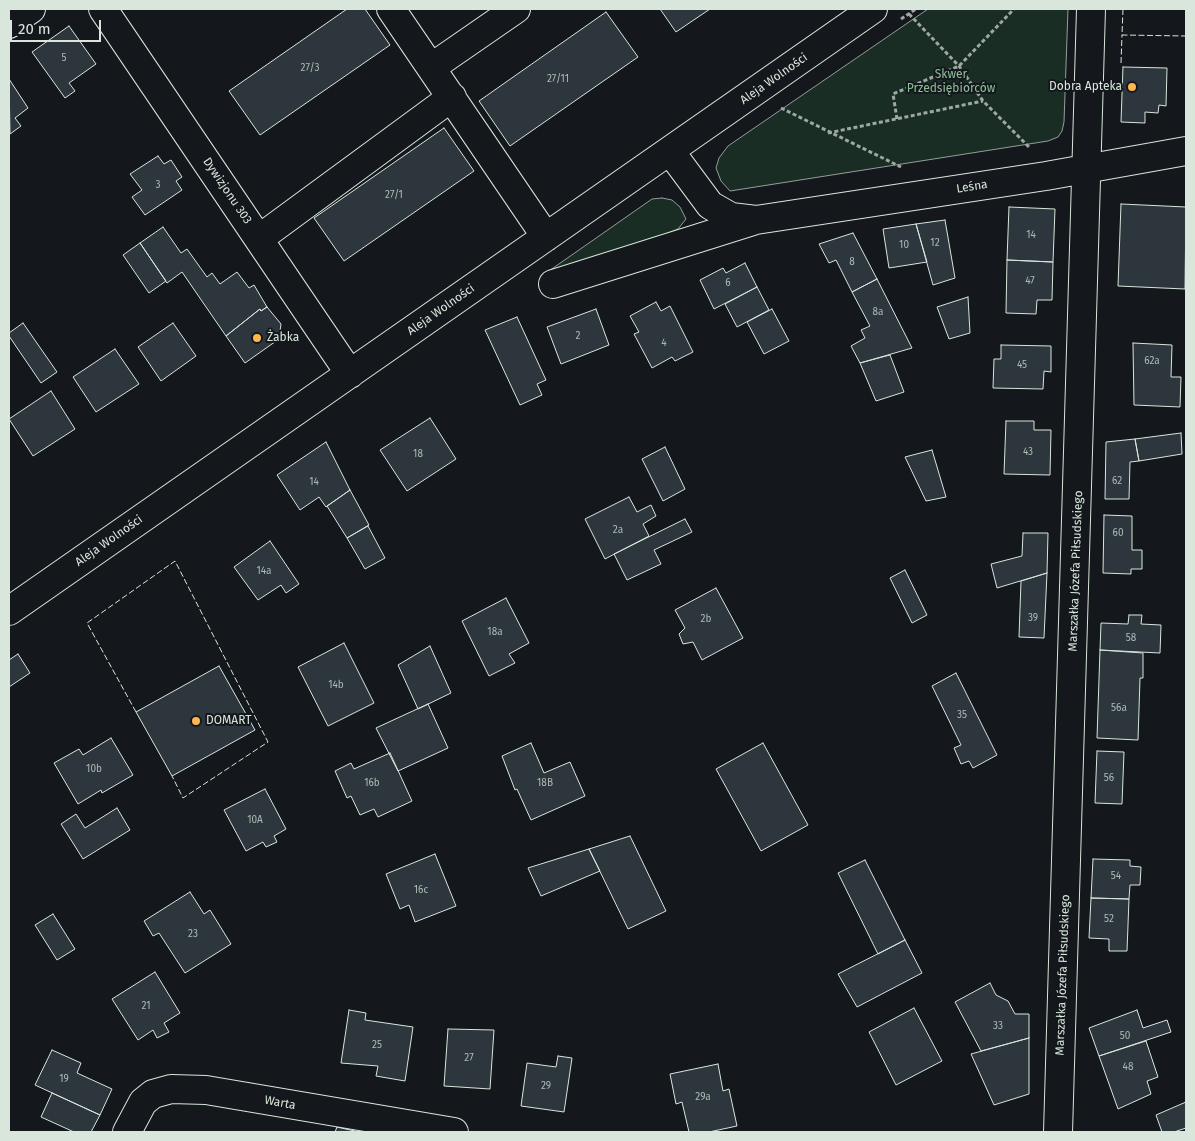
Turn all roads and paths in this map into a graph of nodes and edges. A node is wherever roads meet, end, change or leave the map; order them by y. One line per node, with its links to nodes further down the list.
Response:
1 (31, 9): 10 (street)
2 (103, 9): 25 (street, Dywizjonu 303)
3 (391, 9): 12 (street)
4 (516, 9): 12 (street)
5 (916, 9): 8 (path)
6 (1014, 9): 11 (path)
7 (1092, 9): 21 (street, Marszałka Józefa Piłsudskiego)
8 (909, 14): 9 (path); 11 (path)
9 (883, 17): 18 (street, Aleja Wolności)
10 (9, 24)
11 (959, 66): 15 (path); 16 (path)
12 (432, 67): 13 (street)
13 (452, 97): 24 (street); 25 (street)
14 (784, 100): 17 (path)
15 (983, 101): 16 (path); 20 (path)
16 (897, 119): 17 (path)
17 (828, 133): 22 (path)
18 (670, 151): 23 (street, Leśna); 24 (street, Aleja Wolności)
19 (1186, 151): 21 (street, Leśna)
20 (1023, 152)
21 (1088, 168): 23 (street, Leśna); 31 (street, Marszałka Józefa Piłsudskiego)
22 (898, 172)
23 (756, 220): 26 (street, Leśna)
24 (546, 236): 27 (street, Aleja Wolności)
25 (260, 238): 27 (street, Dywizjonu 303)
26 (553, 284)
27 (350, 374): 28 (street, Aleja Wolności)
28 (9, 610)
29 (127, 1132): 30 (street, Warta)
30 (454, 1132)
31 (1054, 1132)

